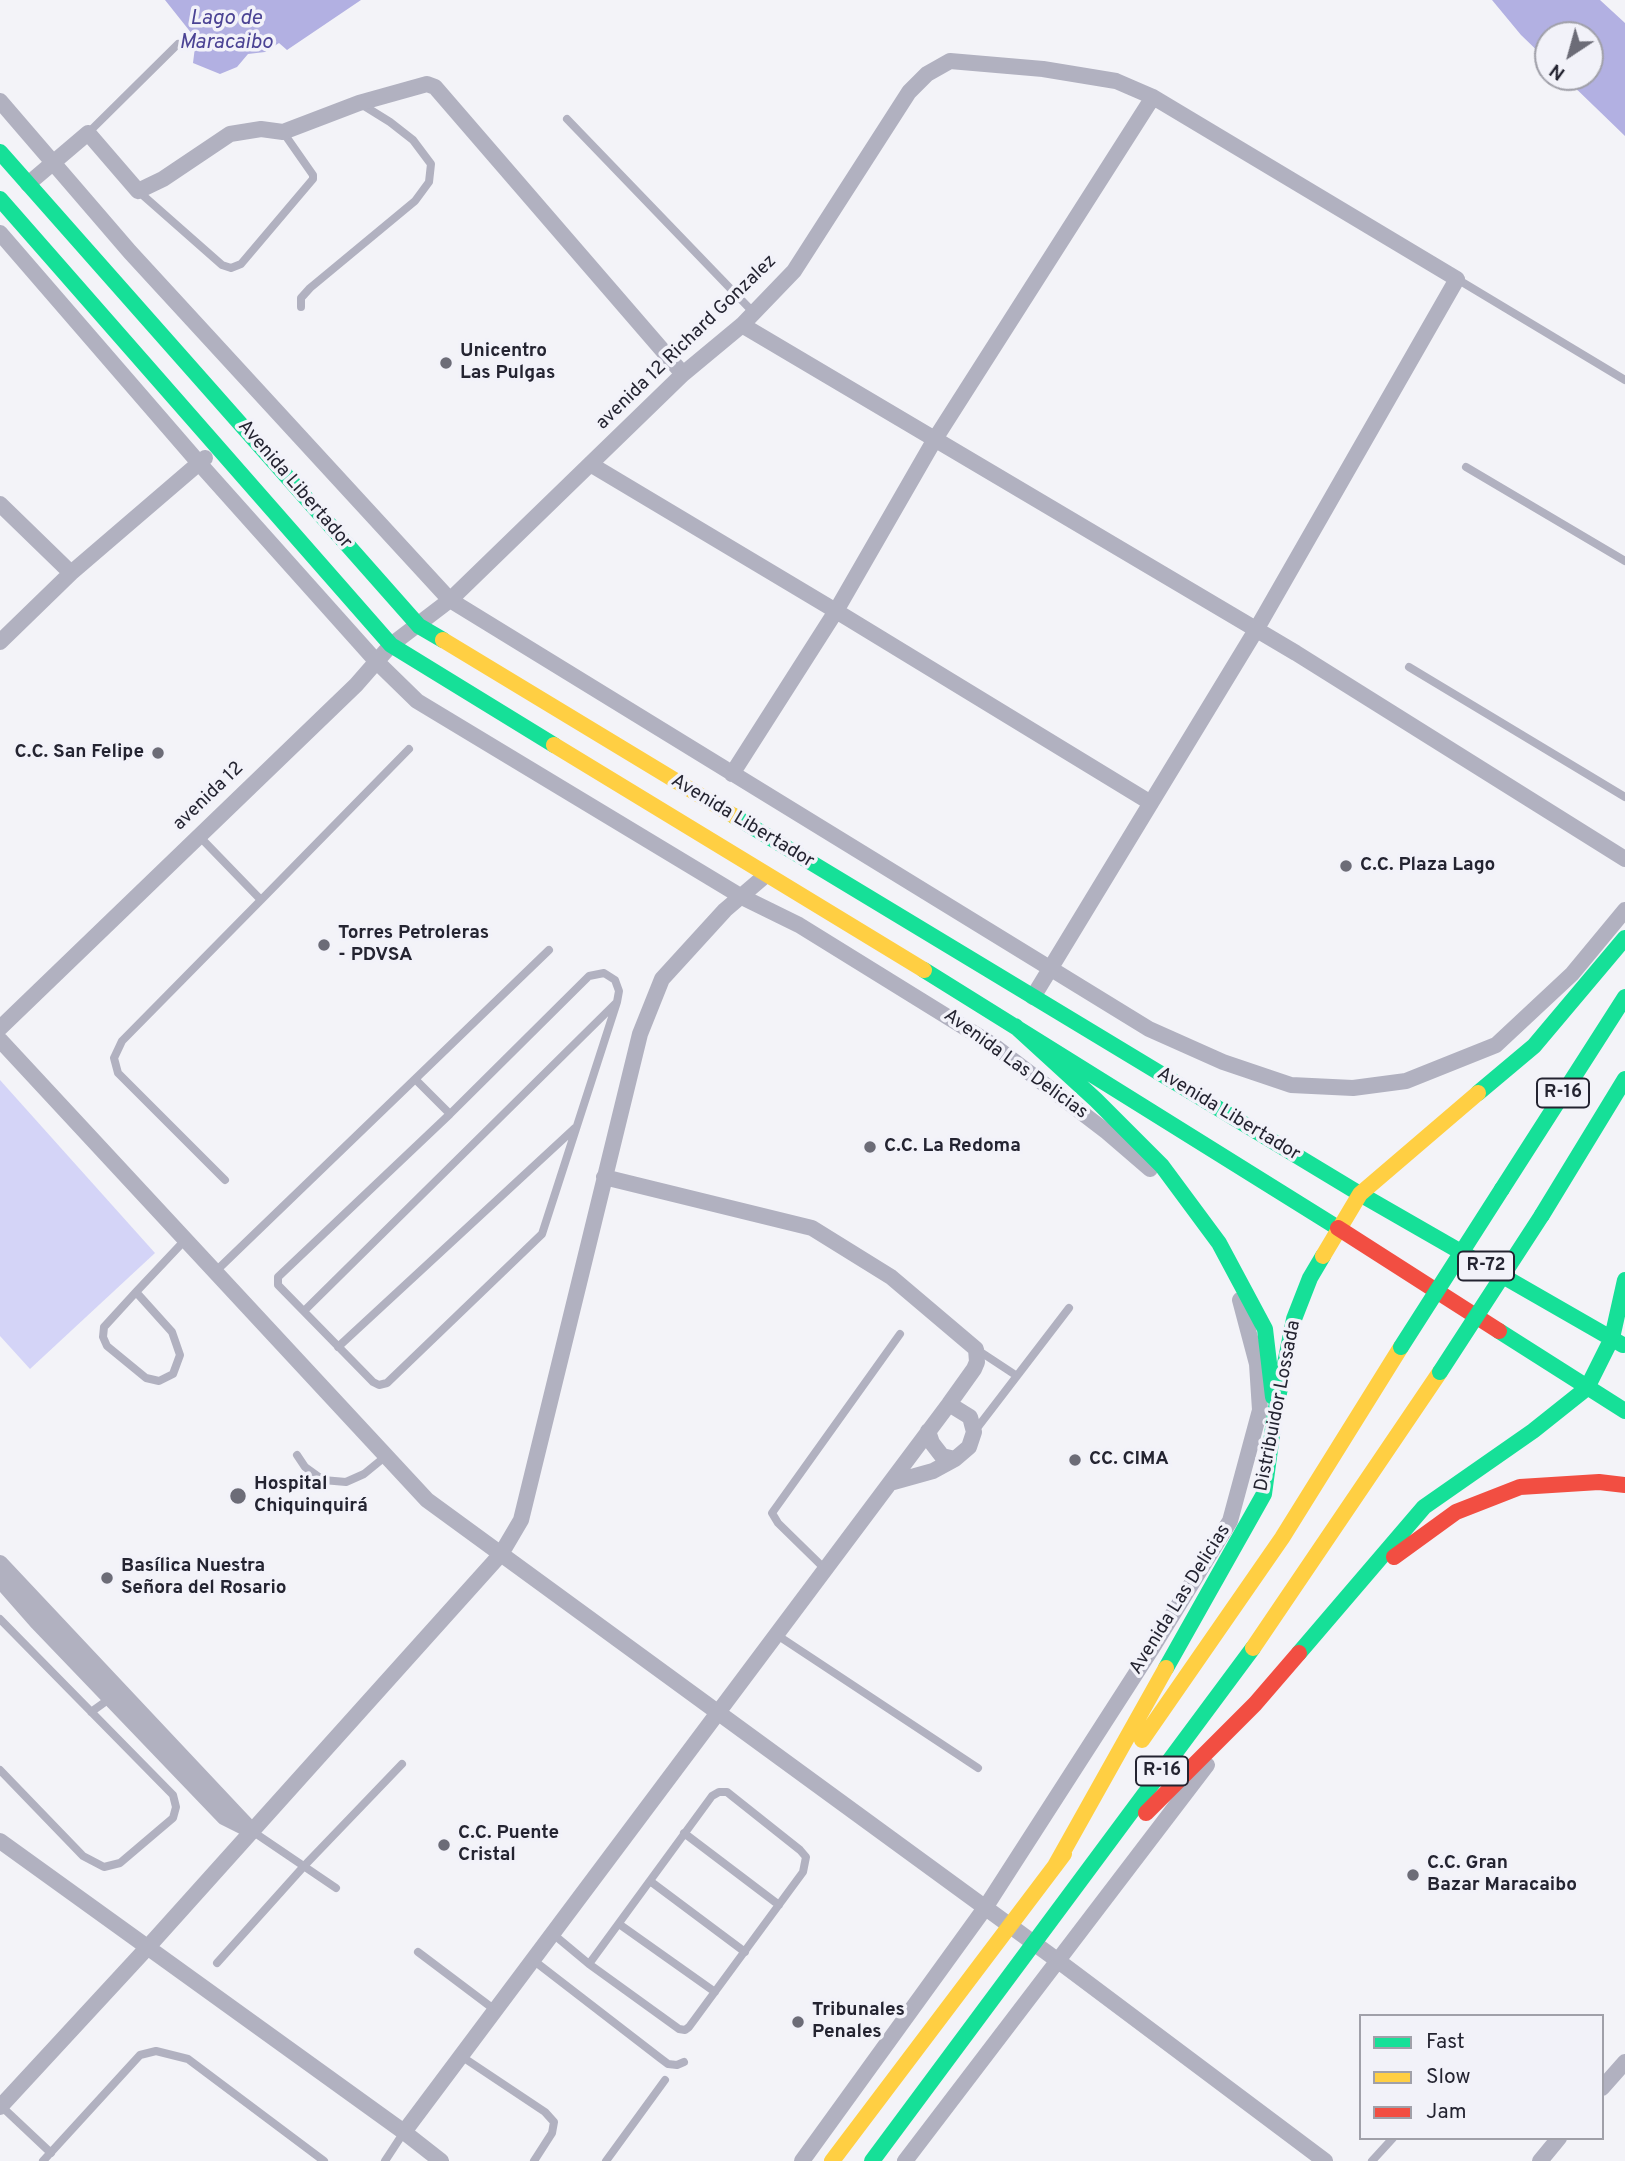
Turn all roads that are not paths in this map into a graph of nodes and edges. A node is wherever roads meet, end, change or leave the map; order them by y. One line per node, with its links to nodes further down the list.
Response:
1 (178, 44): 7 (lane)
2 (1153, 97): 14 (street); 16 (street, avenida 12 Richard Gonzalez); 20 (street)
3 (0, 101): 9 (street)
4 (359, 103): 6 (street); 15 (lane); 18 (street)
5 (567, 119): 16 (lane)
6 (283, 132): 11 (street); 11 (lane)
7 (88, 133): 9 (street); 11 (street)
8 (0, 152): 10 (main road, Avenida Libertador / R-72)
9 (54, 163): 10 (street); 28 (street)
10 (28, 184): 30 (main road, Avenida Libertador / R-72)
11 (138, 191)
12 (1, 200): 21 (main road, Avenida Libertador / R-72)
13 (0, 233): 22 (street, Avenida Las Delicias)
14 (1457, 279): 19 (lane); 31 (street)
15 (301, 307)
16 (753, 312): 17 (street, avenida 12 Richard Gonzalez)
17 (742, 325): 18 (street, avenida 12 Richard Gonzalez); 20 (street)
18 (683, 374): 23 (street, avenida 12 Richard Gonzalez)
19 (1625, 380)
20 (935, 439): 29 (street); 31 (street)
21 (218, 447): 22 (street); 33 (main road, Avenida Libertador / R-72)
22 (199, 463): 27 (street); 34 (street, Avenida Las Delicias)
23 (590, 464): 28 (street, avenida 12 Richard Gonzalez); 29 (street)
24 (1466, 467): 26 (lane)
25 (0, 504): 27 (street)
26 (1625, 561)
27 (71, 573): 32 (street)
28 (450, 600): 30 (street, avenida 12); 37 (street)
29 (836, 611): 37 (street); 39 (street)
30 (419, 626): 33 (street, avenida 12); 49 (main road, Avenida Libertador / R-72)
31 (1256, 630): 39 (street); 41 (street)
32 (0, 642)
33 (391, 645): 34 (street, avenida 12); 42 (main road, Avenida Libertador / R-72)
34 (376, 661): 40 (street, avenida 12); 43 (street, Avenida Las Delicias)
35 (1409, 667): 38 (lane)
36 (410, 749): 44 (lane)
37 (732, 774): 48 (street)
38 (1625, 797)
39 (1151, 803): 48 (street)
40 (199, 836): 44 (lane); 53 (street, avenida 12)
41 (1625, 859)
42 (766, 875): 43 (street); 52 (main road, Avenida Libertador / R-72)
43 (742, 897): 59 (street); 108 (street, Avenida Las Delicias)
44 (261, 900): 60 (lane)
45 (1625, 910): 48 (street)
46 (1625, 938): 61 (main road, Distribuidor Lossada)
47 (550, 950): 55 (lane)
48 (1049, 969): 49 (street)
49 (1033, 997): 61 (main road, Avenida Libertador / R-72)
50 (1625, 997): 103 (main road, R-16, bridge)
51 (617, 1002): 57 (lane); 58 (lane); 68 (lane)
52 (1015, 1026): 62 (main road, Avenida Libertador / R-72); 77 (main road)
53 (0, 1028)
54 (0, 1041): 63 (street)
55 (415, 1079): 57 (lane); 64 (lane)
56 (1625, 1079): 104 (main road, R-16, bridge)
57 (450, 1114): 68 (lane)
58 (577, 1126): 71 (lane); 71 (lane)
59 (604, 1177): 72 (street); 85 (street)
60 (225, 1180)
61 (1360, 1194): 62 (main road, Distribuidor Lossada); 70 (main road, Avenida Libertador / R-72)
62 (1338, 1228): 74 (main road, Avenida Libertador / R-72); 77 (main road, Distribuidor Lossada)
63 (186, 1239): 64 (street); 66 (lane)
64 (216, 1272): 81 (street)
65 (1625, 1280): 70 (main road)
66 (136, 1292): 66 (lane)
67 (1069, 1308): 73 (lane)
68 (304, 1311): 71 (lane)
69 (900, 1334): 87 (lane)
70 (1618, 1342): 74 (main road)
71 (338, 1347)
72 (976, 1349): 73 (lane); 75 (street)
73 (1017, 1376): 79 (lane)
74 (1587, 1388): 76 (main road, R-72); 89 (main road)
75 (949, 1404): 78 (street); 79 (street)
76 (1625, 1411)
77 (1275, 1413): 103 (main road, Distribuidor Lossada)
78 (928, 1431): 82 (street); 83 (street)
79 (974, 1432): 82 (street)
80 (297, 1455): 81 (lane)
81 (386, 1456): 85 (street)
82 (955, 1460): 83 (street)
83 (890, 1483): 87 (street)
84 (1625, 1485): 89 (main road)
85 (501, 1554): 95 (street); 99 (street)
86 (0, 1563): 92 (street)
87 (826, 1570): 91 (street)
88 (0, 1580): 92 (street)
89 (1356, 1584): 93 (main road)
90 (0, 1619): 94 (lane)
91 (777, 1635): 95 (street); 97 (lane)
92 (115, 1695): 94 (lane); 99 (street)
93 (1255, 1704): 104 (main road); 117 (street, R-16)
94 (91, 1712): 98 (lane)
95 (718, 1713): 108 (street); 111 (street)
96 (402, 1764): 102 (lane)
97 (978, 1769)
98 (0, 1770)
99 (252, 1831): 102 (lane); 113 (street)
100 (684, 1833): 105 (lane); 107 (lane); 107 (lane)
101 (0, 1841): 113 (street)
102 (305, 1865): 106 (lane); 118 (lane)
103 (1055, 1867): 110 (main road, R-16)
104 (1087, 1874): 112 (main road, R-16)
105 (650, 1881): 109 (lane); 115 (lane)
106 (336, 1888)
107 (779, 1905): 115 (lane)
108 (985, 1908): 110 (street); 139 (street, Avenida Las Delicias)
109 (618, 1924): 119 (lane); 120 (lane)
110 (1010, 1926): 112 (street); 140 (main road, R-16)
111 (553, 1934): 116 (street); 119 (lane)
112 (1034, 1943): 117 (street); 141 (main road, R-16)
113 (147, 1948): 127 (street); 128 (street)
114 (418, 1952): 121 (lane)
115 (745, 1952): 120 (lane)
116 (533, 1960): 121 (street); 123 (lane)
117 (1057, 1960): 131 (street); 142 (street, R-16)
118 (217, 1963)
119 (589, 1964): 120 (lane)
120 (715, 1992)
121 (495, 2010): 122 (street)
122 (461, 2056): 128 (street); 137 (lane)
123 (684, 2062)
124 (1625, 2062): 126 (street)
125 (666, 2080): 138 (lane)
126 (1604, 2086)
127 (0, 2106): 132 (lane)
128 (404, 2132): 135 (lane); 136 (street)
129 (1392, 2140): 145 (lane)
130 (1557, 2140): 146 (street)
131 (1307, 2148): 143 (street); 144 (street)
132 (51, 2152): 133 (lane); 134 (lane)
133 (43, 2161)
134 (324, 2161)
135 (385, 2161)
136 (441, 2161)
137 (534, 2161)
138 (606, 2161)
139 (802, 2161)
140 (832, 2161)
141 (872, 2161)
142 (905, 2161)
143 (1297, 2161)
144 (1325, 2161)
145 (1372, 2161)
146 (1540, 2161)

